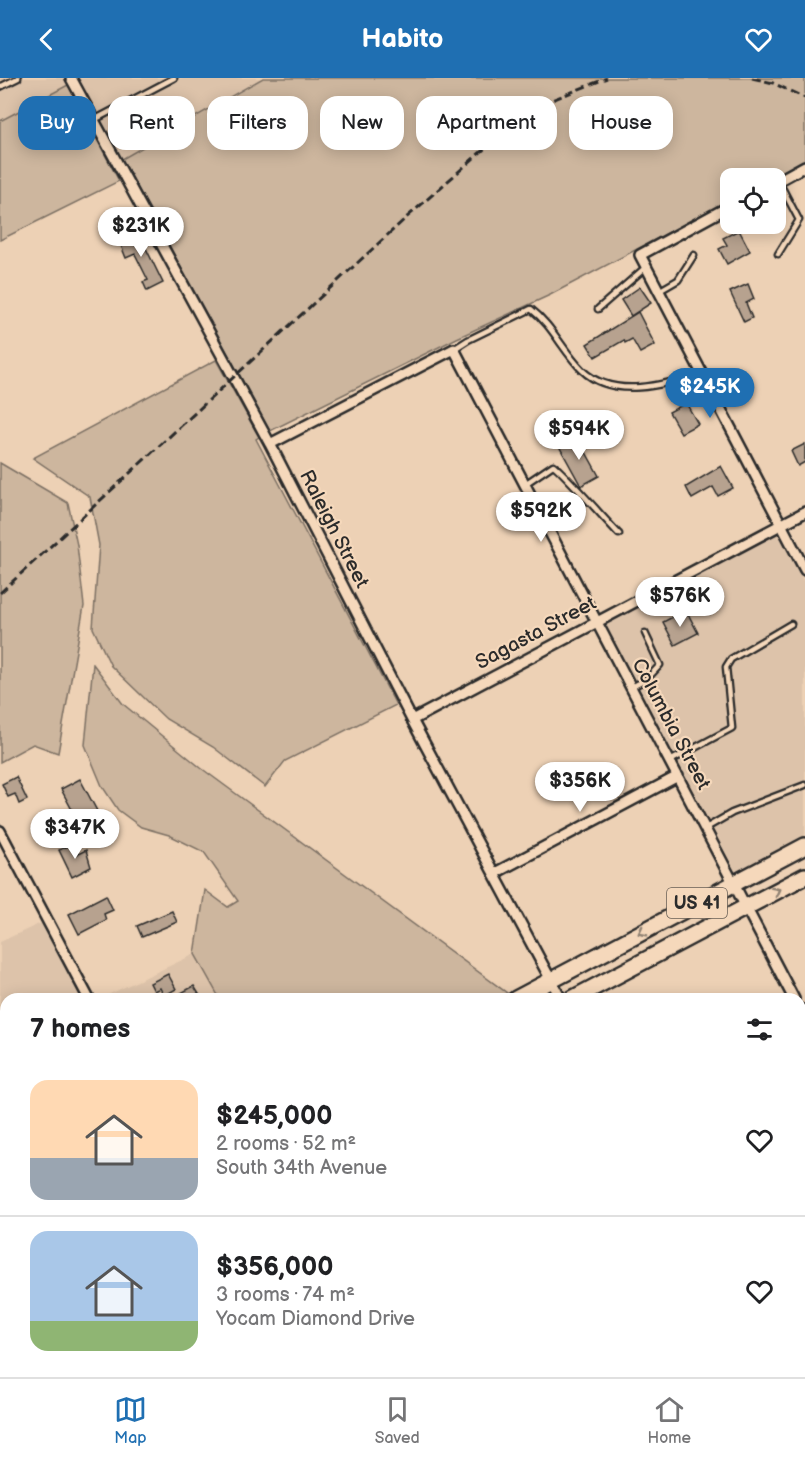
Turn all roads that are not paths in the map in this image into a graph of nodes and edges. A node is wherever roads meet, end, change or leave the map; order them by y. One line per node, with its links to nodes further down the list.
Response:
1 (18, 78): 4 (lane)
2 (71, 78): 5 (street, Raleigh Street)
3 (174, 78): 6 (lane)
4 (0, 87)
5 (81, 96)
6 (96, 119)
7 (96, 124): 21 (street, Raleigh Street)
8 (805, 166): 9 (street)
9 (786, 176)
10 (786, 197): 13 (lane)
11 (720, 211): 16 (street)
12 (805, 217): 13 (lane)
13 (799, 220): 14 (lane)
14 (778, 254)
15 (694, 255): 17 (lane)
16 (646, 267): 17 (street); 18 (lane)
17 (658, 291): 20 (street)
18 (598, 309)
19 (454, 349): 20 (lane); 21 (street); 22 (street, Columbia Street)
20 (701, 373): 24 (street)
21 (270, 444): 31 (street, Raleigh Street)
22 (525, 484): 25 (lane); 27 (street, Columbia Street)
23 (805, 512): 24 (street, Sagasta Street)
24 (780, 525): 26 (street); 27 (street, Sagasta Street)
25 (619, 534)
26 (805, 570)
27 (596, 620): 30 (street, Columbia Street); 31 (street, Sagasta Street)
28 (791, 624): 32 (lane)
29 (645, 633): 30 (lane)
30 (631, 687): 32 (street, Columbia Street)
31 (412, 720): 38 (street, Raleigh Street)
32 (670, 761): 33 (street, Columbia Street)
33 (678, 776): 35 (street, Columbia Street); 38 (street)
34 (805, 785): 35 (lane)
35 (706, 828): 40 (street, Columbia Street)
36 (0, 831): 43 (street)
37 (805, 846): 40 (main road, US 41)
38 (495, 873): 42 (street, Raleigh Street)
39 (805, 876): 41 (main road, US 41, one-way to 39)
40 (735, 883): 41 (street, Columbia Street); 42 (main road, US 41, one-way to 42)
41 (747, 906): 46 (main road, US 41); 47 (street, Columbia Street)
42 (551, 980): 44 (main road, US 41); 45 (street, Raleigh Street)
43 (86, 993)
44 (527, 993)
45 (558, 993)
46 (583, 993)
47 (791, 993)

